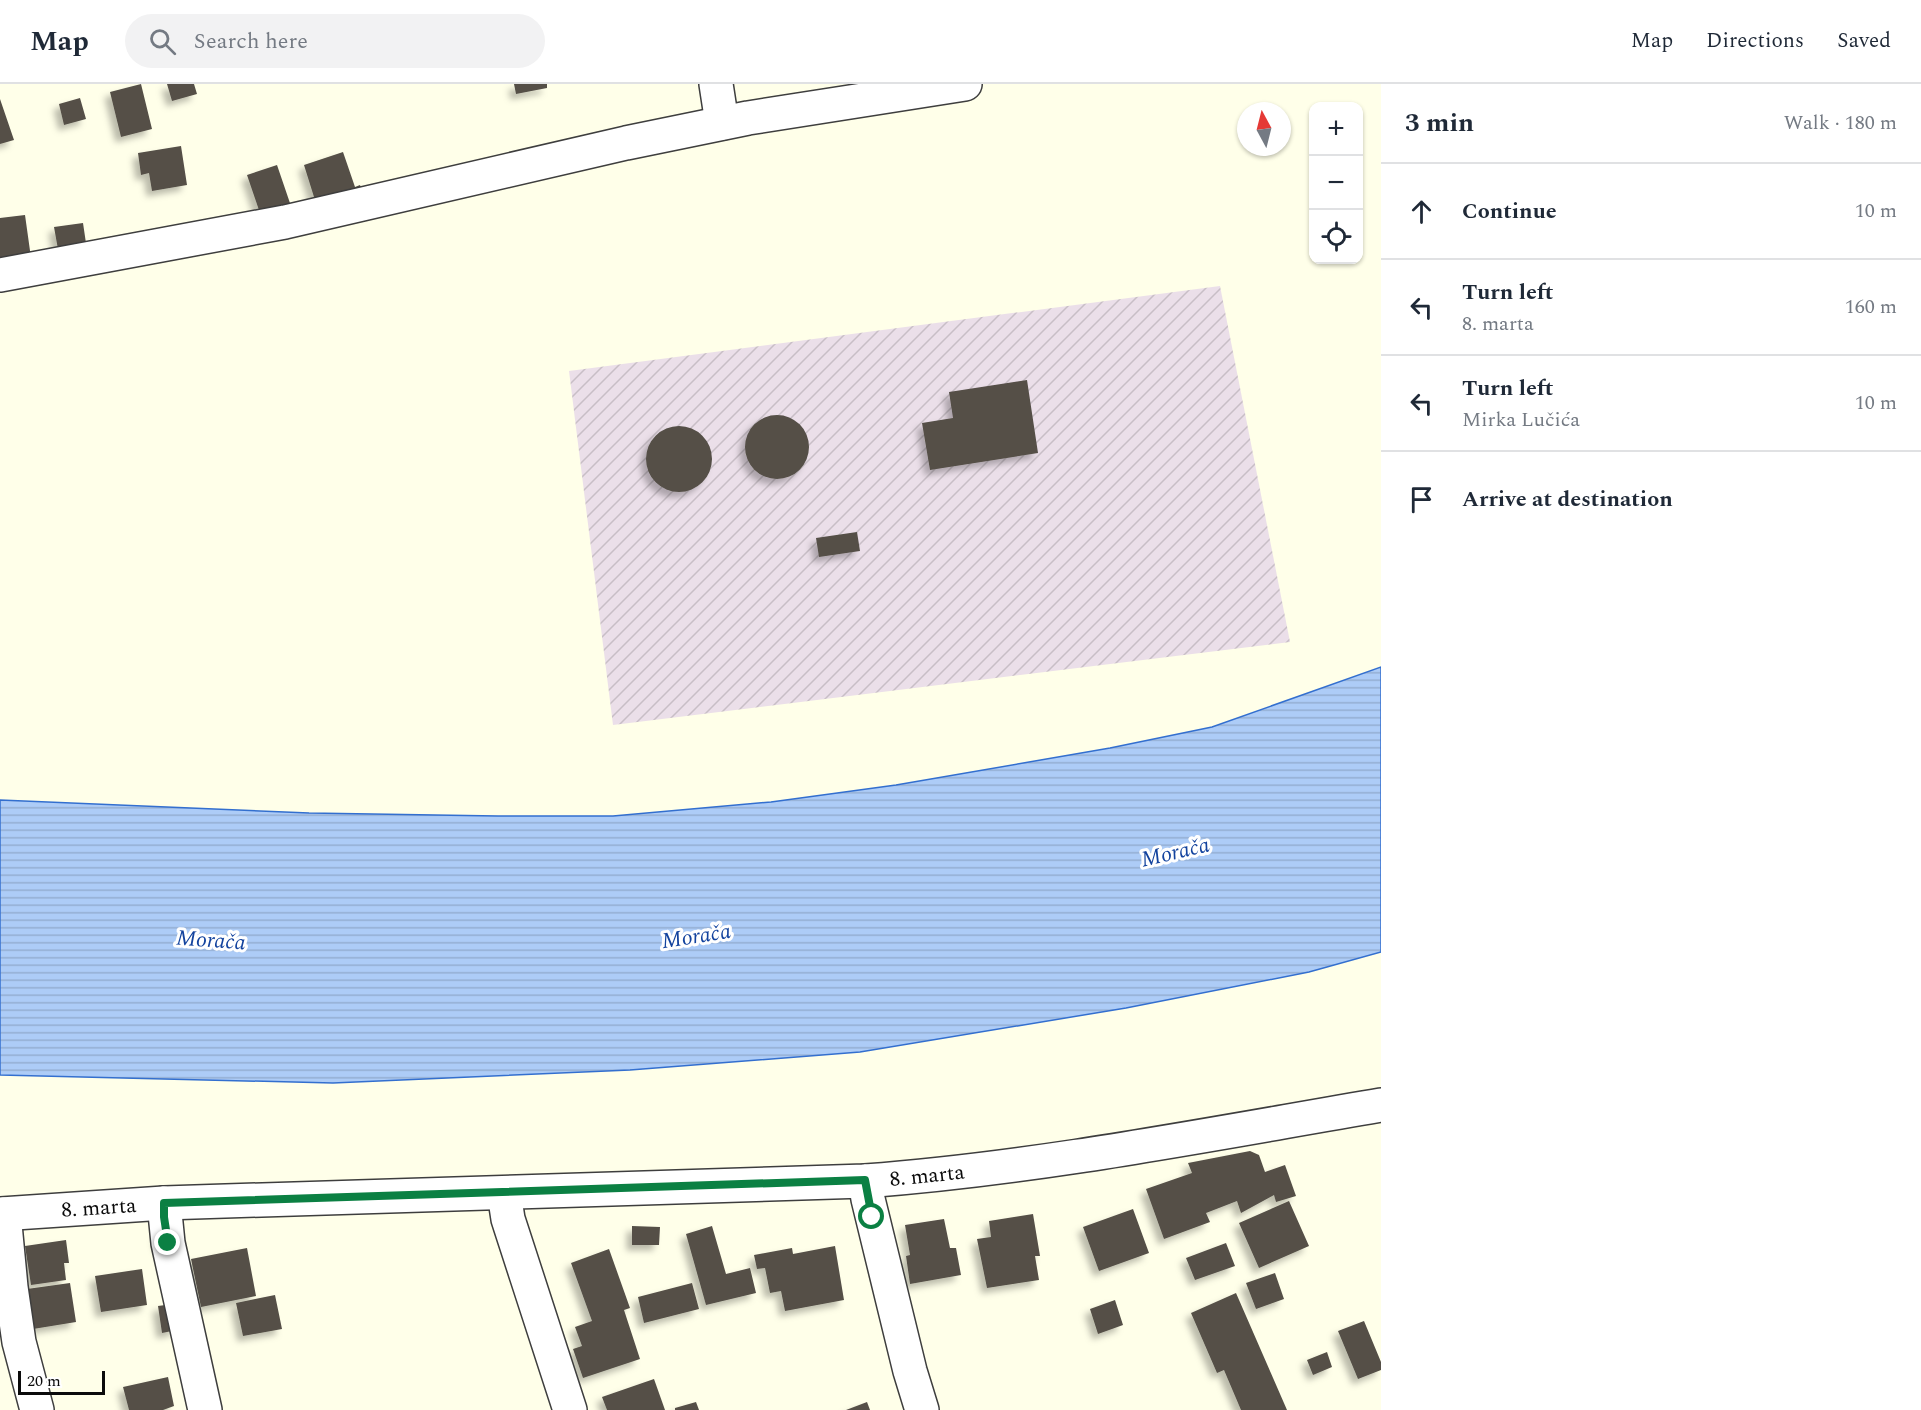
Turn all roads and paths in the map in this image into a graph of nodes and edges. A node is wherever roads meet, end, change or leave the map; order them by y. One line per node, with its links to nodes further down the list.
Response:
1 (716, 84): 3 (street)
2 (965, 84): 3 (street)
3 (722, 123): 4 (street)
4 (0, 275)
5 (1381, 1105): 6 (street, 8. marta)
6 (865, 1180): 7 (street, 8. marta); 13 (street)
7 (504, 1193): 8 (street, 8. marta); 12 (street)
8 (164, 1203): 9 (street, 8. marta); 11 (street)
9 (2, 1214): 10 (street)
10 (37, 1410)
11 (205, 1410)
12 (570, 1410)
13 (922, 1410)

